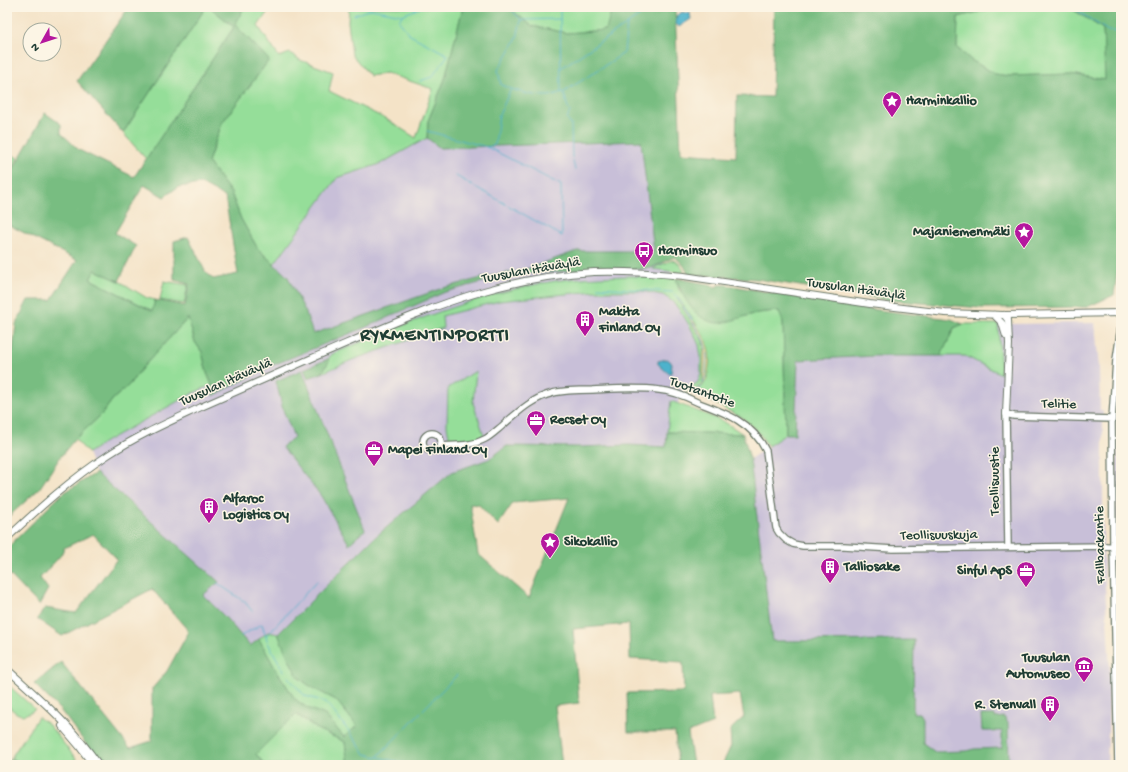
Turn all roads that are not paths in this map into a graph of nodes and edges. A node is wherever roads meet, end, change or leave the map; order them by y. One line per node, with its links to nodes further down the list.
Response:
1 (1121, 313): 2 (main road, Tuusulan itäväylä)
2 (1021, 314): 4 (main road, Tuusulan itäväylä); 6 (main road)
3 (994, 315): 4 (main road, Tuusulan itäväylä); 6 (main road); 10 (main road, Tuusulan itäväylä)
4 (1004, 315): 6 (main road)
5 (1121, 326): 8 (street, Fallbackantie)
6 (1009, 366): 7 (main road)
7 (1006, 414): 8 (street, Telitie); 13 (street, Teollisuustie)
8 (1112, 419): 11 (street, Fallbackantie)
9 (441, 443): 12 (street, Tuotantotie)
10 (7, 538)
11 (1113, 546): 13 (street); 14 (street); 19 (street, Fallbackantie)
12 (870, 547): 13 (street, Teollisuuskuja)
13 (1008, 547)
14 (1121, 547)
15 (7, 669): 16 (main road)
16 (45, 704): 17 (main road); 18 (main road)
17 (93, 765)
18 (99, 765)
19 (1118, 765)

